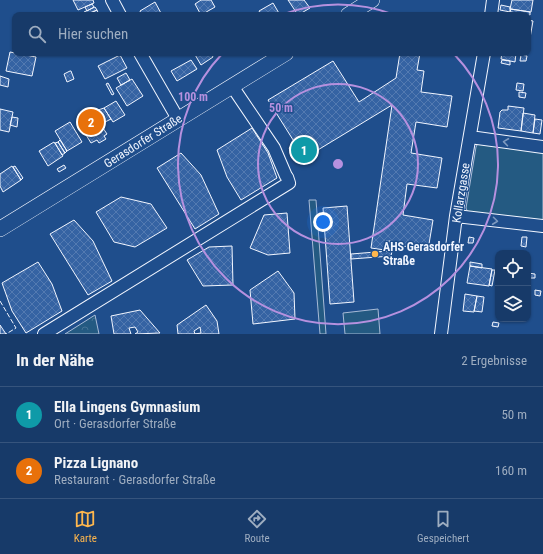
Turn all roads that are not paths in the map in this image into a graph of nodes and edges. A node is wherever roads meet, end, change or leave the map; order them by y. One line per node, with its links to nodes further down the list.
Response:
1 (112, 0): 4 (street)
2 (372, 0): 5 (main road)
3 (493, 0): 6 (street)
4 (118, 12)
5 (353, 12)
6 (491, 12)
7 (142, 56): 11 (street)
8 (281, 56): 10 (main road, Gerasdorfer Straße)
9 (484, 56): 12 (street, Kollarzgasse)
10 (232, 86): 11 (main road, Gerasdorfer Straße); 17 (street)
11 (178, 119): 16 (main road, Gerasdorfer Straße)
12 (470, 137): 13 (street, one-way to 12); 14 (street, Kollarzgasse)
13 (543, 147)
14 (456, 216): 15 (street, one-way to 15); 18 (street, Kollarzgasse)
15 (543, 226)
16 (0, 229)
17 (44, 334)
18 (441, 334)

